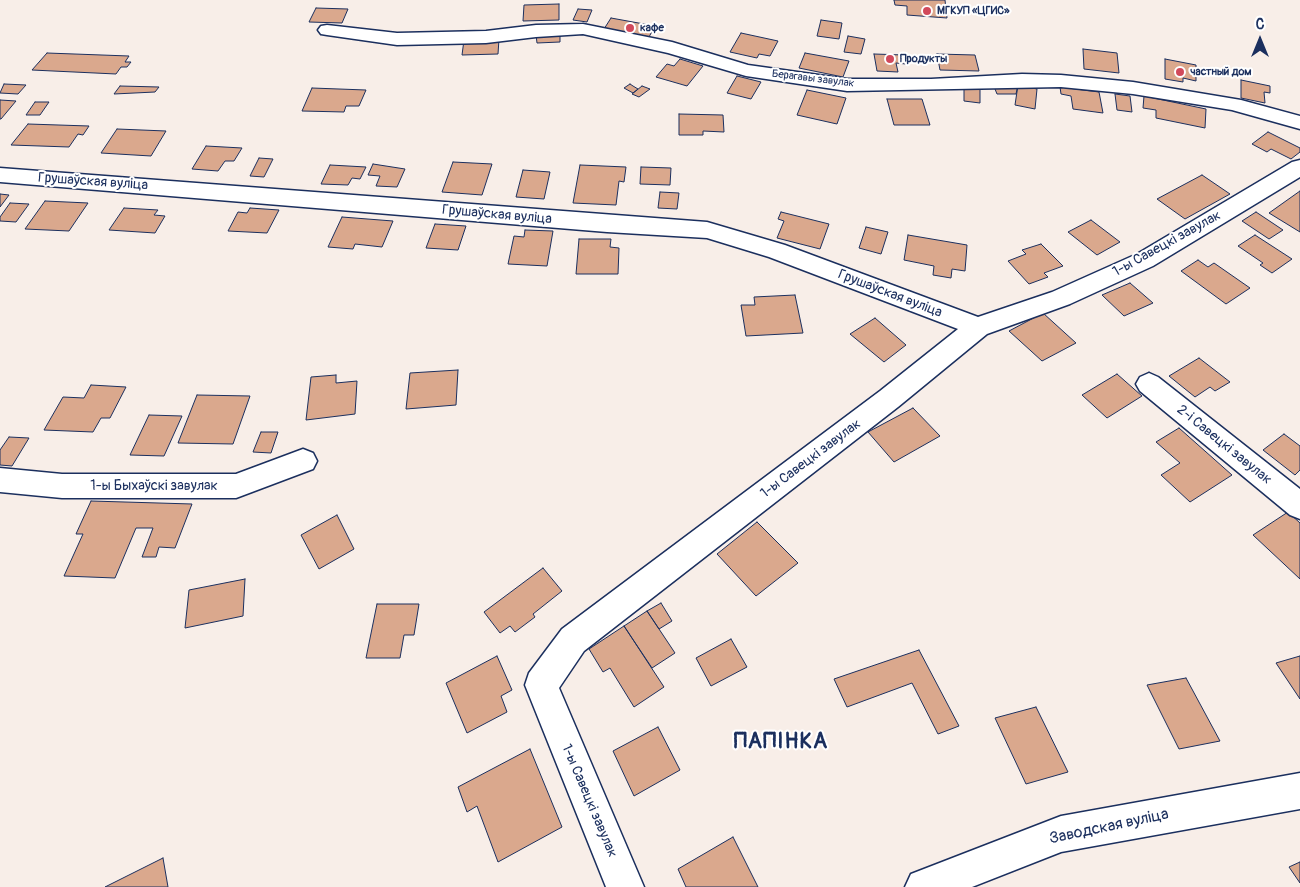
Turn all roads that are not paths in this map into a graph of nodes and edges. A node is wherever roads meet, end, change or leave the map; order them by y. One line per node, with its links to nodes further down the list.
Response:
1 (327, 30): 2 (street, Берагавы завулак)
2 (1300, 123)
3 (1300, 167): 5 (street, 1-ы Савецкі завулак)
4 (0, 175): 5 (street, Грушаўская вуліца)
5 (978, 327): 11 (street, 1-ы Савецкі завулак)
6 (1149, 384): 9 (street, 2-і Савецкі завулак)
7 (303, 461): 8 (street, 1-ы Быхаўскі завулак)
8 (0, 480)
9 (1300, 506)
10 (1300, 790): 12 (street, Заводская вуліца)
11 (625, 887)
12 (924, 887)

